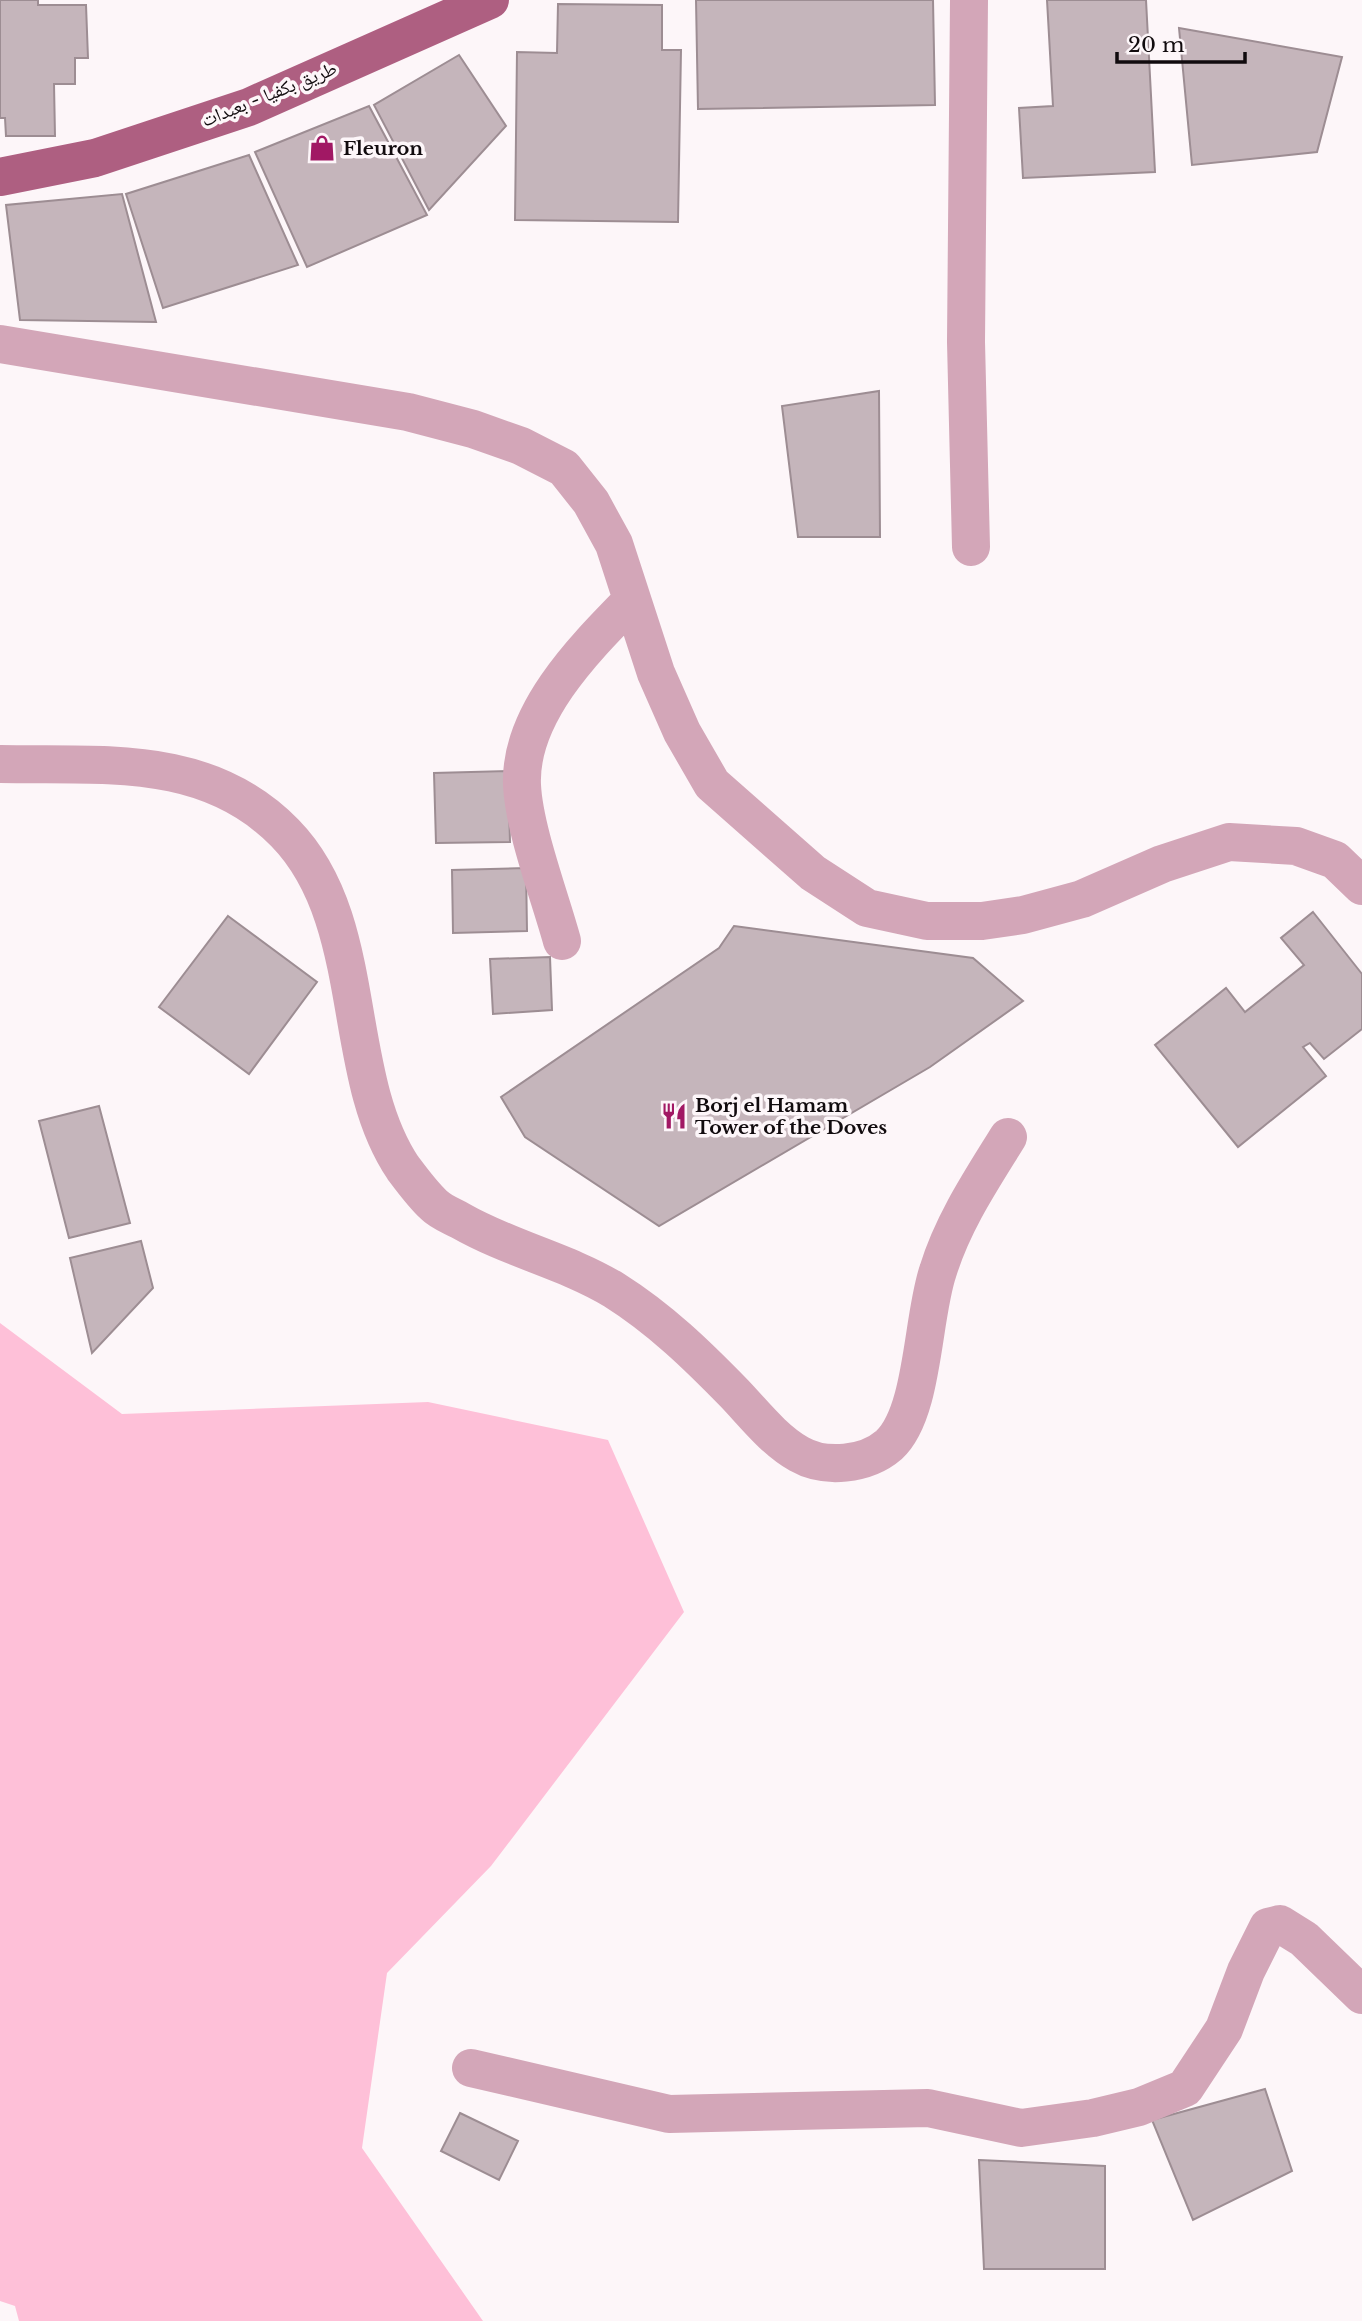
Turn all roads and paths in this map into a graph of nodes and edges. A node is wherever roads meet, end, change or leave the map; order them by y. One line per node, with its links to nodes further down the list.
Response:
1 (490, 0): 3 (main road, طريق بكفيا - بعبدات)
2 (969, 0): 5 (street)
3 (0, 177)
4 (0, 344): 6 (street)
5 (971, 547)
6 (632, 600): 8 (street); 9 (street)
7 (0, 764): 10 (street)
8 (1362, 886)
9 (562, 941)
10 (1009, 1137)
11 (1362, 1995): 12 (street)
12 (471, 2068)

